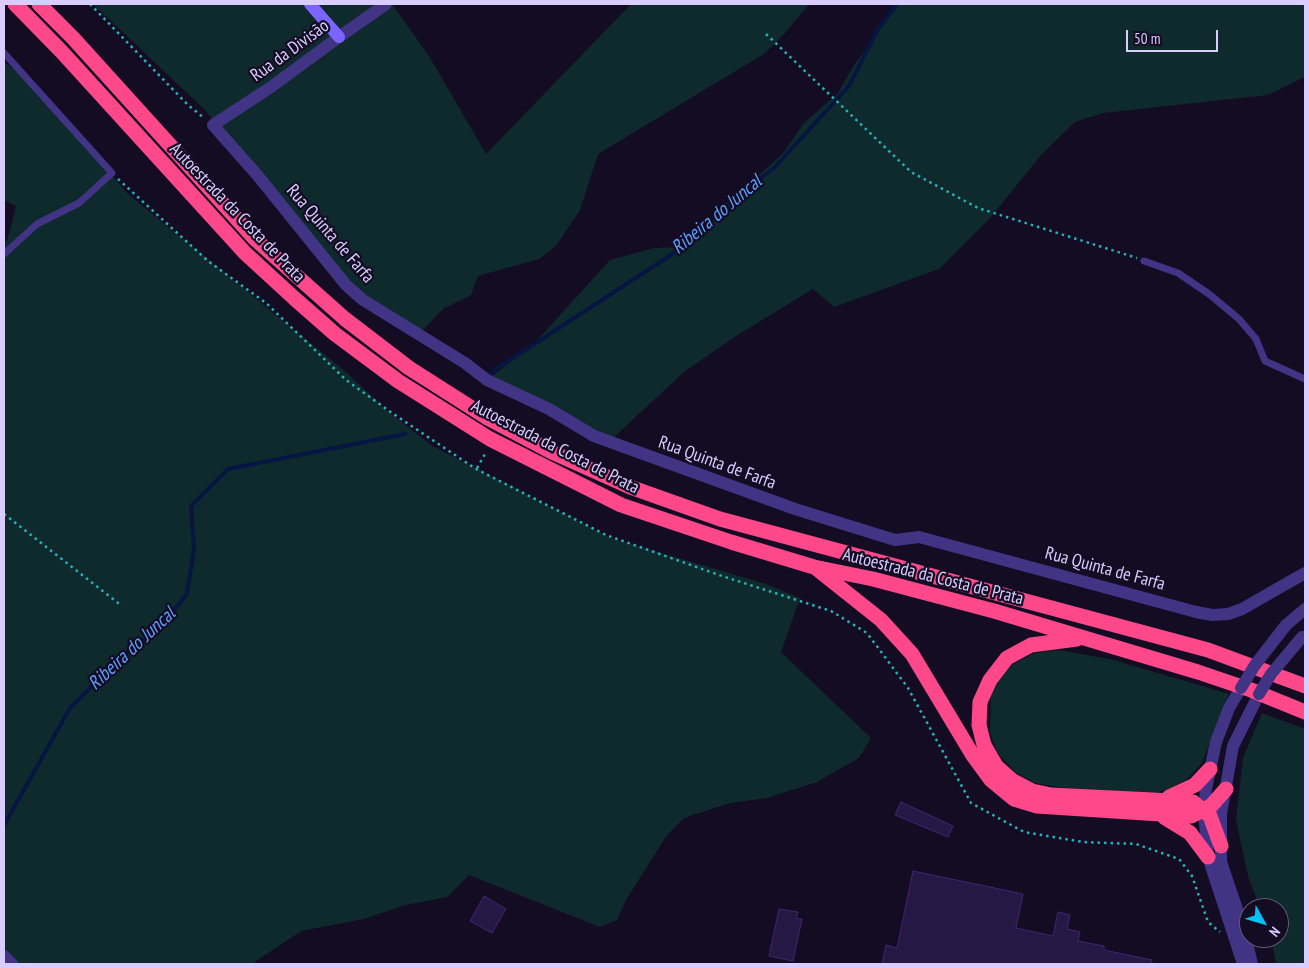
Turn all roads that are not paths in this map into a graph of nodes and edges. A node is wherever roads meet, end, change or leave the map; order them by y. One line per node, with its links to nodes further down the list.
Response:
1 (15, 4): 11 (highway, Autoestrada da Costa de Prata)
2 (39, 4): 16 (highway, Autoestrada da Costa de Prata)
3 (310, 4): 5 (main road)
4 (386, 4): 5 (street, Rua da Divisão)
5 (339, 37): 7 (street, Rua da Divisão)
6 (4, 53): 8 (lane)
7 (213, 125): 12 (street, Rua Quinta de Farfa)
8 (4, 254)
9 (1144, 261): 10 (lane)
10 (1305, 379)
11 (814, 567): 15 (highway, Autoestrada da Costa de Prata); 20 (highway)
12 (1305, 573)
13 (1305, 609): 18 (street, bridge)
14 (1304, 635): 19 (street, bridge)
15 (1083, 639): 17 (highway, Autoestrada da Costa de Prata); 20 (highway)
16 (1305, 686)
17 (1305, 712)
18 (1210, 769): 20 (highway); 21 (street)
19 (1226, 789): 21 (highway); 22 (street)
20 (1159, 807): 21 (highway); 23 (highway)
21 (1204, 810): 22 (highway); 23 (street)
22 (1220, 846): 27 (street)
23 (1208, 857): 26 (street)
24 (4, 956): 25 (street)
25 (12, 964)
26 (1243, 964)
27 (1252, 964)

